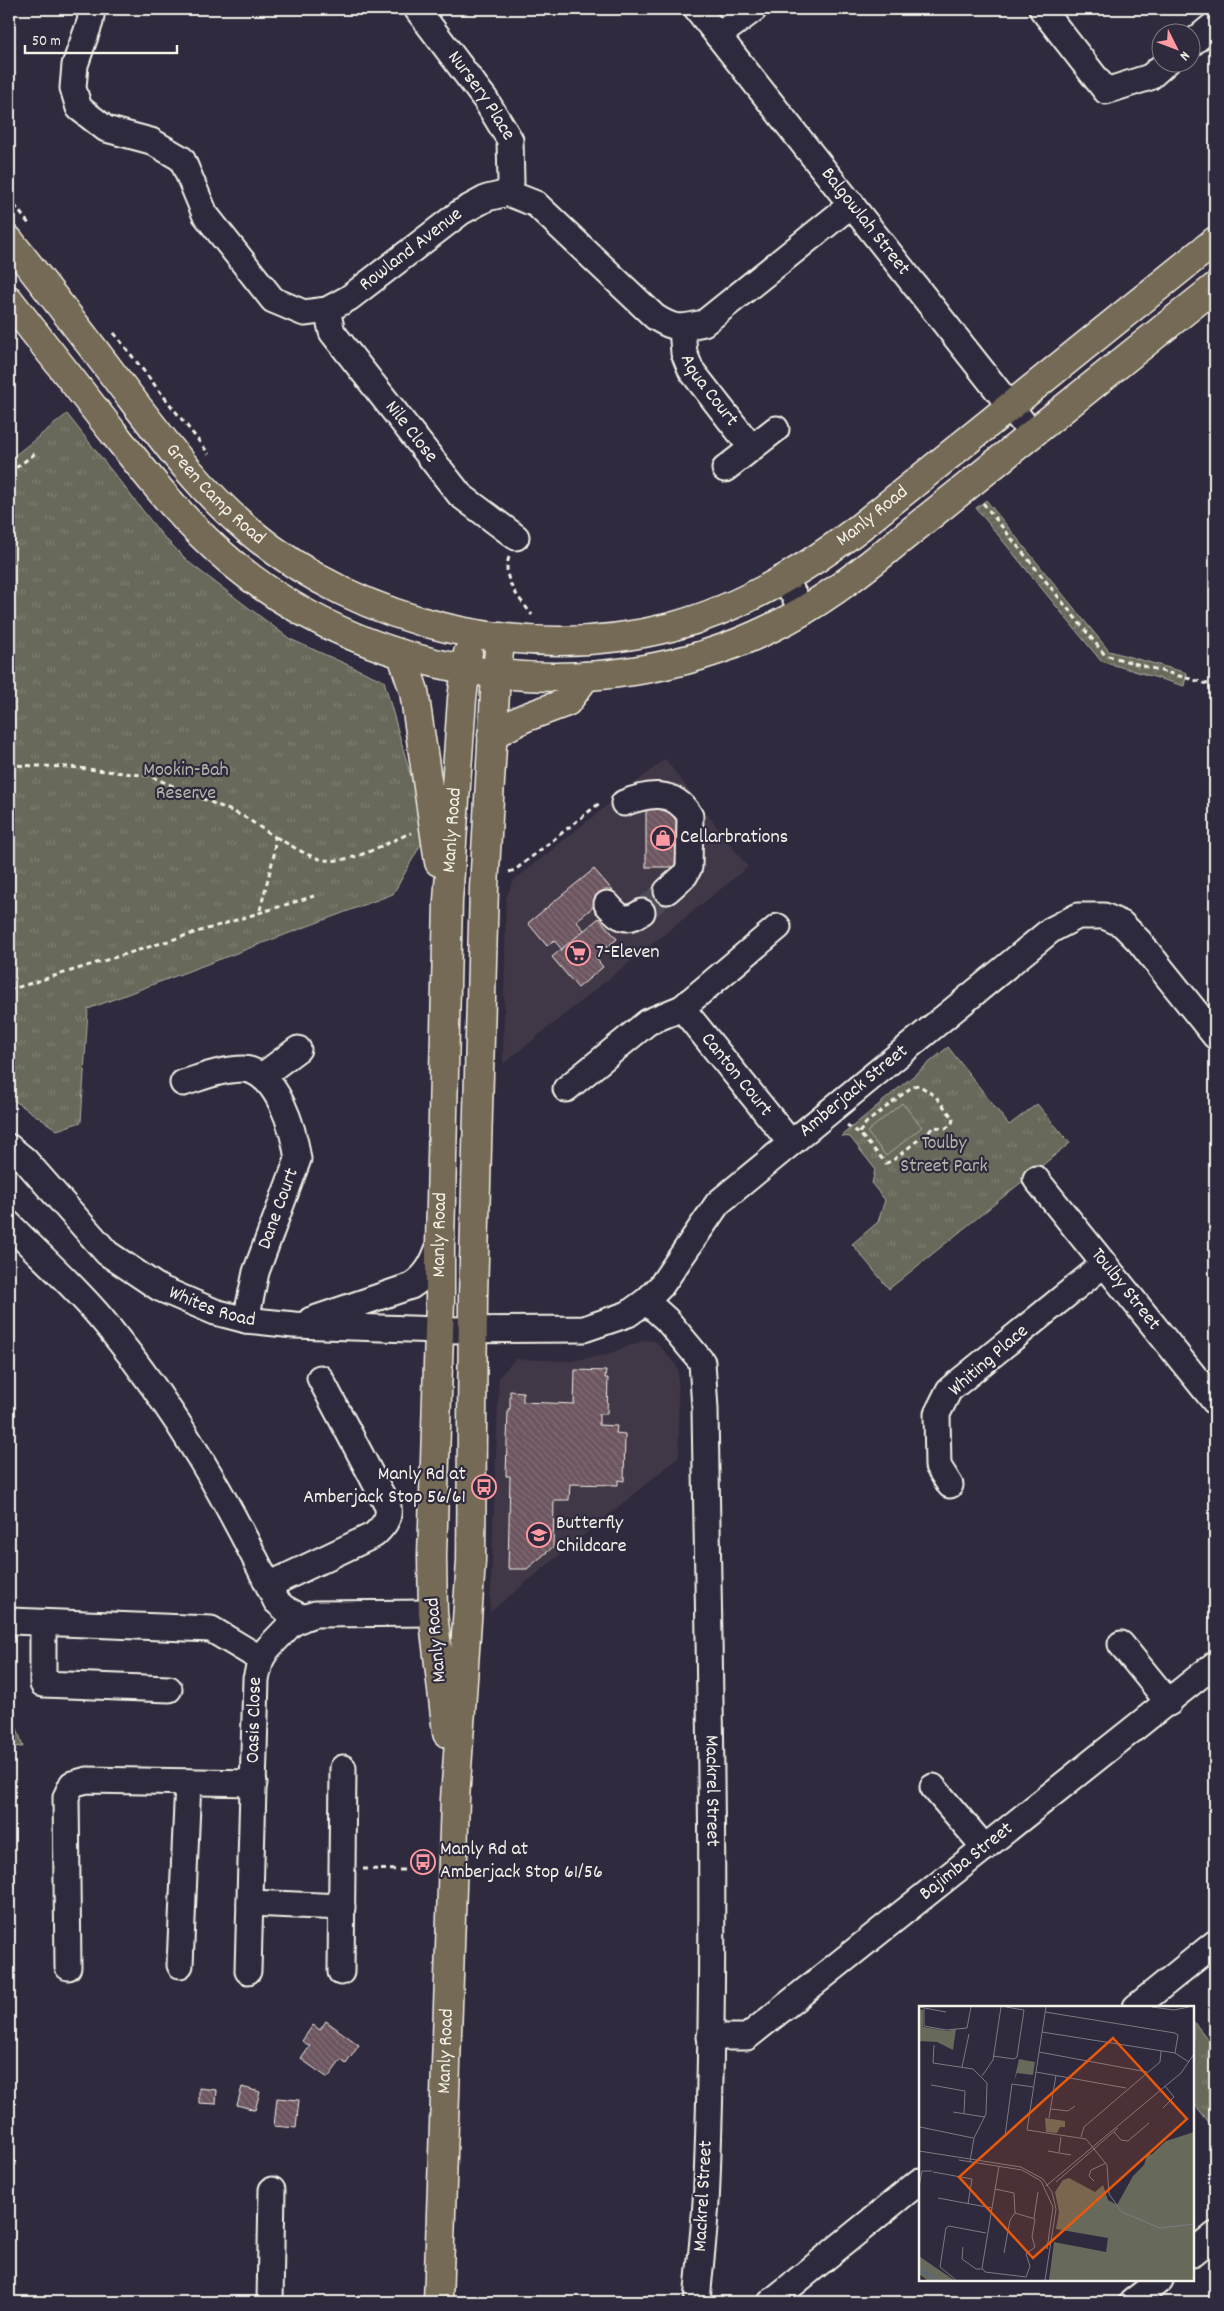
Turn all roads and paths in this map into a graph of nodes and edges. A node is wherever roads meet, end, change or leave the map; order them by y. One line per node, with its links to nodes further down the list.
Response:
1 (92, 9): 17 (street, Rowland Avenue)
2 (417, 9): 10 (street, Nursery Place)
3 (697, 9): 8 (street, Balgowlah Street)
4 (754, 9): 8 (street)
5 (1042, 9): 9 (street)
6 (1215, 24): 7 (street)
7 (1202, 35)
8 (718, 36): 12 (street, Balgowlah Street)
9 (1155, 72)
10 (508, 193): 17 (street, Rowland Avenue); 19 (street)
11 (9, 198): 13 (path)
12 (852, 204): 19 (street); 20 (street, Balgowlah Street)
13 (20, 234): 33 (main road, Green Camp Road)
14 (1215, 241): 20 (main road, Manly Road)
15 (1215, 287): 22 (main road, Manly Road)
16 (9, 300): 35 (main road, Green Camp Road)
17 (327, 310): 29 (street, Nile Close)
18 (110, 327): 25 (path)
19 (682, 328): 23 (street, Aqua Court)
20 (1010, 407): 22 (street, Balgowlah Street); 30 (main road, Manly Road)
21 (776, 429): 23 (street)
22 (1032, 434): 31 (main road, Manly Road)
23 (751, 447): 26 (street)
24 (37, 452): 27 (path)
25 (212, 458)
26 (725, 469)
27 (9, 473)
28 (981, 500): 39 (path)
29 (516, 537): 32 (path)
30 (785, 579): 31 (street); 34 (main road, Manly Road)
31 (803, 612): 38 (main road, Manly Road)
32 (536, 622)
33 (471, 633): 34 (main road, Green Camp Road); 36 (main road, Manly Road)
34 (501, 638): 37 (main road, Manly Road)
35 (402, 655): 36 (main road, Manly Road); 48 (main road)
36 (465, 671): 37 (main road, Manly Road); 48 (main road, Manly Road)
37 (496, 675): 38 (main road, Manly Road); 40 (main road, Manly Road)
38 (586, 676): 40 (main road)
39 (1215, 686)
40 (492, 735): 72 (main road, Manly Road)
41 (9, 765): 44 (path)
42 (614, 801): 45 (path); 46 (street)
43 (416, 832): 44 (path)
44 (275, 837): 51 (path)
45 (503, 873)
46 (667, 891)
47 (314, 896): 51 (path)
48 (448, 901): 66 (main road, Manly Road)
49 (607, 904): 50 (street)
50 (642, 912)
51 (259, 914): 53 (path)
52 (778, 927): 54 (street)
53 (9, 990)
54 (682, 1008): 59 (street); 62 (street, Canton Court)
55 (1215, 1036): 62 (street, Amberjack Street)
56 (298, 1049): 57 (street)
57 (262, 1076): 58 (street); 69 (street, Dane Court)
58 (183, 1083)
59 (566, 1089)
60 (845, 1123): 61 (path)
61 (859, 1133): 61 (path)
62 (790, 1142): 68 (street, Amberjack Street)
63 (9, 1148): 69 (street, Whites Road)
64 (1036, 1179): 67 (street, Toulby Street)
65 (9, 1224): 76 (street)
66 (440, 1244): 70 (street); 71 (main road, Manly Road)
67 (1103, 1265): 74 (street, Toulby Street); 75 (street, Whiting Place)
68 (646, 1300): 72 (street, Amberjack Street); 102 (street, Mackrel Street)
69 (246, 1320): 70 (street, Whites Road)
70 (294, 1325): 71 (street, Whites Road)
71 (439, 1330): 72 (street, Whites Road); 77 (main road, Manly Road)
72 (473, 1330): 90 (main road, Manly Road)
73 (320, 1378): 76 (street)
74 (1215, 1402)
75 (950, 1484)
76 (269, 1585): 78 (street)
77 (432, 1612): 78 (street, Oasis Close); 90 (main road, Manly Road)
78 (303, 1618): 82 (street, Oasis Close)
79 (11, 1621): 80 (street)
80 (43, 1623): 82 (street); 84 (street)
81 (1121, 1644): 85 (street)
82 (261, 1659): 88 (street, Oasis Close)
83 (1215, 1664): 85 (street, Bajimba Street)
84 (169, 1689)
85 (1168, 1703): 91 (street, Bajimba Street)
86 (343, 1768): 92 (street)
87 (188, 1782): 88 (street); 97 (street); 98 (street)
88 (254, 1784): 94 (street, Oasis Close)
89 (933, 1787): 91 (street)
90 (455, 1799): 109 (main road, Manly Road)
91 (985, 1848): 102 (street, Bajimba Street)
92 (342, 1869): 93 (path); 95 (street)
93 (404, 1870)
94 (250, 1903): 95 (street); 99 (street, Oasis Close)
95 (342, 1907): 100 (street)
96 (1215, 1943): 101 (street)
97 (180, 1965)
98 (68, 1966)
99 (248, 1971)
100 (342, 1972)
101 (1137, 2006)
102 (710, 2038): 110 (street, Mackrel Street)
103 (919, 2182): 111 (street)
104 (272, 2190): 108 (street)
105 (1215, 2235): 106 (street)
106 (1194, 2253)
107 (1159, 2281): 112 (street)
108 (270, 2302)
109 (438, 2302)
110 (697, 2302)
111 (771, 2302)
112 (1132, 2302)

